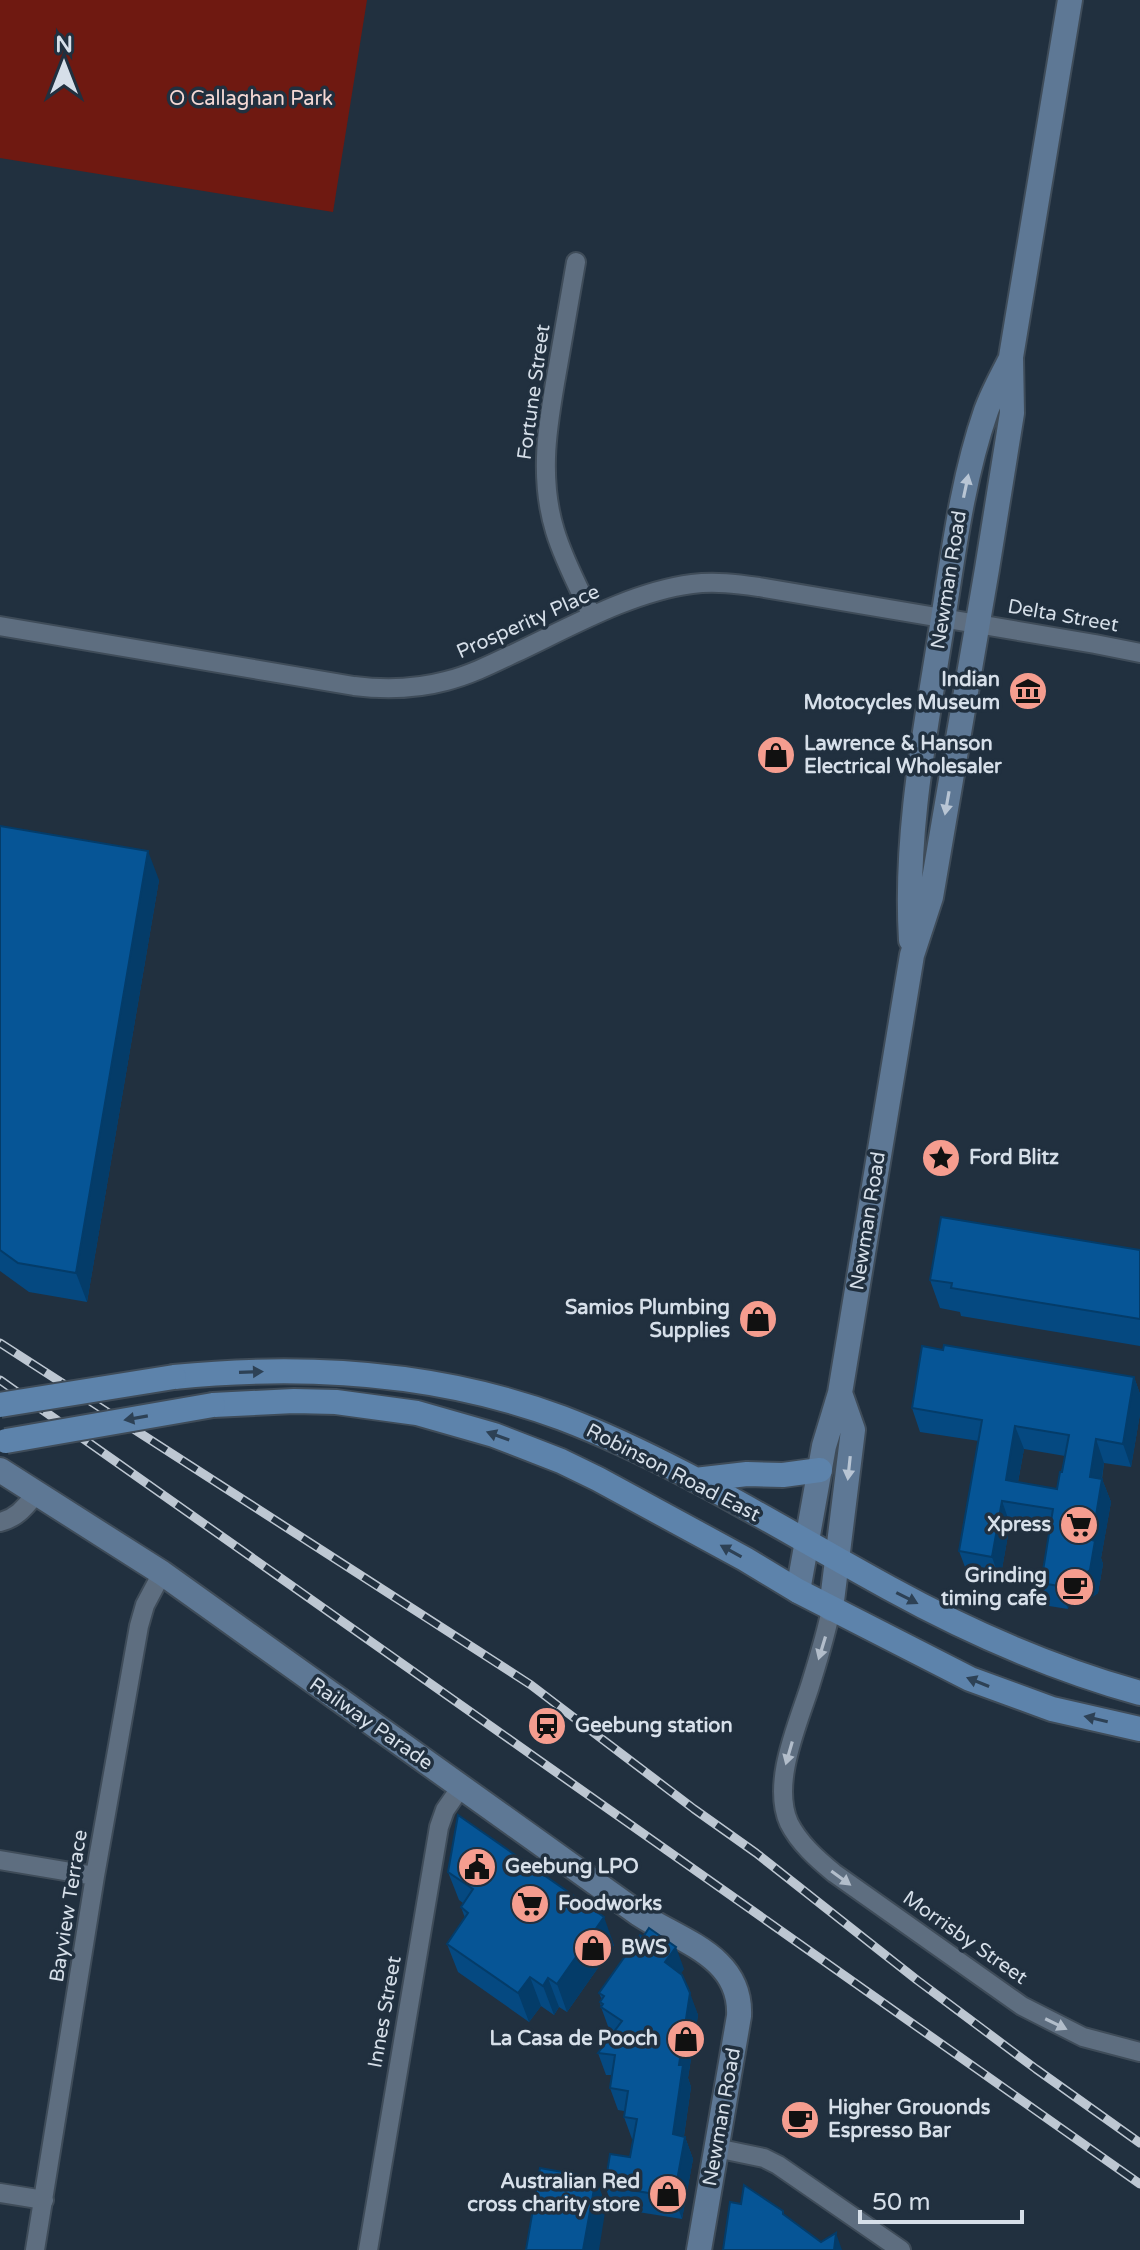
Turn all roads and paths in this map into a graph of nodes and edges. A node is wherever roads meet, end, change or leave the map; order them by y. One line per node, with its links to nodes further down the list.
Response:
1 (1070, 0): 3 (main road, Newman Road)
2 (576, 262): 4 (street, Fortune Street)
3 (1011, 357): 5 (main road, Newman Road, one-way to 3); 6 (main road, Newman Road)
4 (592, 616): 5 (street, Prosperity Place); 7 (street, Prosperity Place)
5 (943, 618): 6 (street, Prosperity Place); 9 (main road, Newman Road)
6 (978, 624): 8 (street, Delta Street); 9 (main road, Newman Road, one-way to 9)
7 (0, 626)
8 (1140, 653)
9 (912, 955): 10 (main road, Newman Road)
10 (840, 1393): 14 (main road, Newman Road); 19 (main road, Newman Road, one-way to 19)
11 (0, 1405): 15 (main road, Robinson Road East, one-way to 15, bridge)
12 (0, 1442): 21 (main road, Robinson Road East, one-way to 12, bridge)
13 (0, 1470): 16 (main road, Railway Parade)
14 (820, 1470): 15 (main road); 18 (main road, Newman Road)
15 (695, 1480): 18 (main road, Robinson Road East)
16 (36, 1494): 17 (street); 20 (main road, Railway Parade)
17 (0, 1522)
18 (807, 1541): 19 (main road, Robinson Road East); 21 (main road, Newman Road)
19 (839, 1559): 22 (main road, Newman Road); 23 (main road, Robinson Road East, one-way to 23)
20 (162, 1573): 25 (main road, Railway Parade); 28 (street, Bayview Terrace)
21 (798, 1591): 22 (main road, Robinson Road East)
22 (831, 1609): 24 (main road, Robinson Road East, one-way to 22); 26 (street, Newman Road, one-way to 26)
23 (1140, 1693)
24 (1140, 1729)
25 (461, 1787): 29 (main road, Railway Parade); 35 (street, Innes Street)
26 (789, 1822): 30 (street, Morrisby Street, one-way to 30)
27 (0, 1860): 28 (street)
28 (95, 1876): 33 (street, Bayview Terrace)
29 (735, 1985): 31 (main road, Newman Road)
30 (1140, 2052)
31 (716, 2148): 36 (main road, Newman Road); 37 (street)
32 (0, 2193): 33 (street)
33 (44, 2200): 34 (street, Bayview Terrace)
34 (35, 2250)
35 (368, 2250)
36 (699, 2250)
37 (901, 2250)

